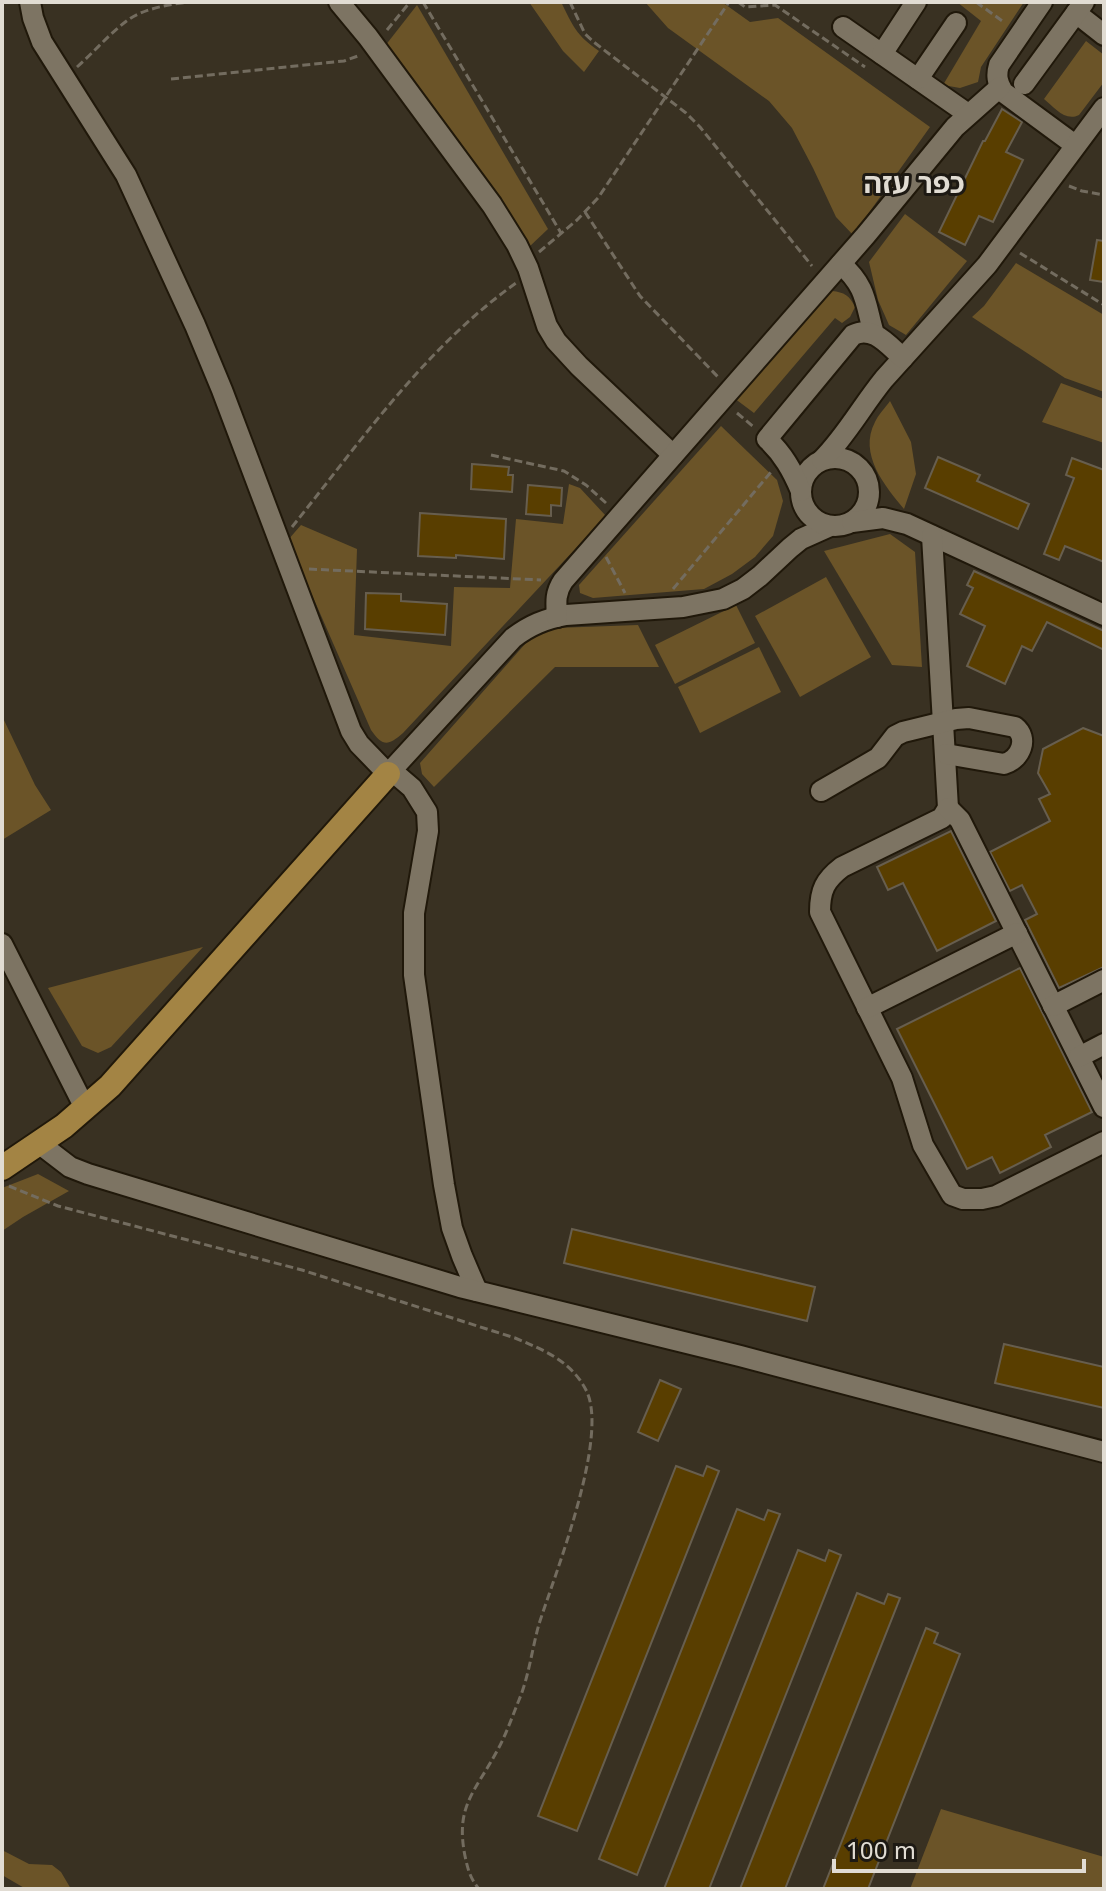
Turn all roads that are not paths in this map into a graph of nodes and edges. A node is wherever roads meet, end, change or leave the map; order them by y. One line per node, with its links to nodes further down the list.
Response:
1 (30, 2): 34 (street)
2 (339, 2): 21 (street)
3 (916, 2): 9 (street)
4 (1042, 2): 12 (street)
5 (1080, 7): 8 (street); 11 (street)
6 (956, 23): 10 (street)
7 (843, 27): 9 (street)
8 (1104, 35)
9 (882, 54): 10 (street)
10 (918, 79): 14 (street)
11 (1024, 84)
12 (1000, 87): 14 (street); 15 (street)
13 (1104, 108): 15 (street)
14 (968, 114): 16 (street)
15 (1075, 145): 18 (street)
16 (841, 264): 17 (street); 21 (street)
17 (874, 334): 18 (street); 20 (street)
18 (903, 358): 19 (street)
19 (865, 404): 22 (street); 23 (street)
20 (777, 448): 22 (street); 24 (street)
21 (673, 455): 31 (street)
22 (820, 462): 23 (street); 24 (street)
23 (866, 480): 25 (street); 26 (street)
24 (801, 494): 27 (street); 29 (street)
25 (852, 522): 26 (street); 27 (street)
26 (907, 524): 28 (street)
27 (830, 526): 29 (street)
28 (932, 536): 30 (street); 32 (street)
29 (790, 548): 31 (street)
30 (1104, 615)
31 (557, 617): 34 (street)
32 (943, 721): 33 (street); 33 (street); 35 (street)
33 (946, 763): 36 (street)
34 (389, 772): 45 (main road); 49 (street)
35 (821, 791)
36 (948, 808): 37 (street); 41 (street)
37 (1017, 933): 40 (street); 41 (street)
38 (2, 944): 45 (street)
39 (1104, 980): 40 (street)
40 (1053, 1006): 43 (street)
41 (867, 1008): 46 (street)
42 (1104, 1044): 43 (street)
43 (1079, 1057): 44 (street)
44 (1104, 1107)
45 (85, 1108): 47 (main road)
46 (1104, 1142)
47 (40, 1144): 48 (main road); 49 (street)
48 (2, 1168)
49 (477, 1291): 50 (street)
50 (1104, 1452)

